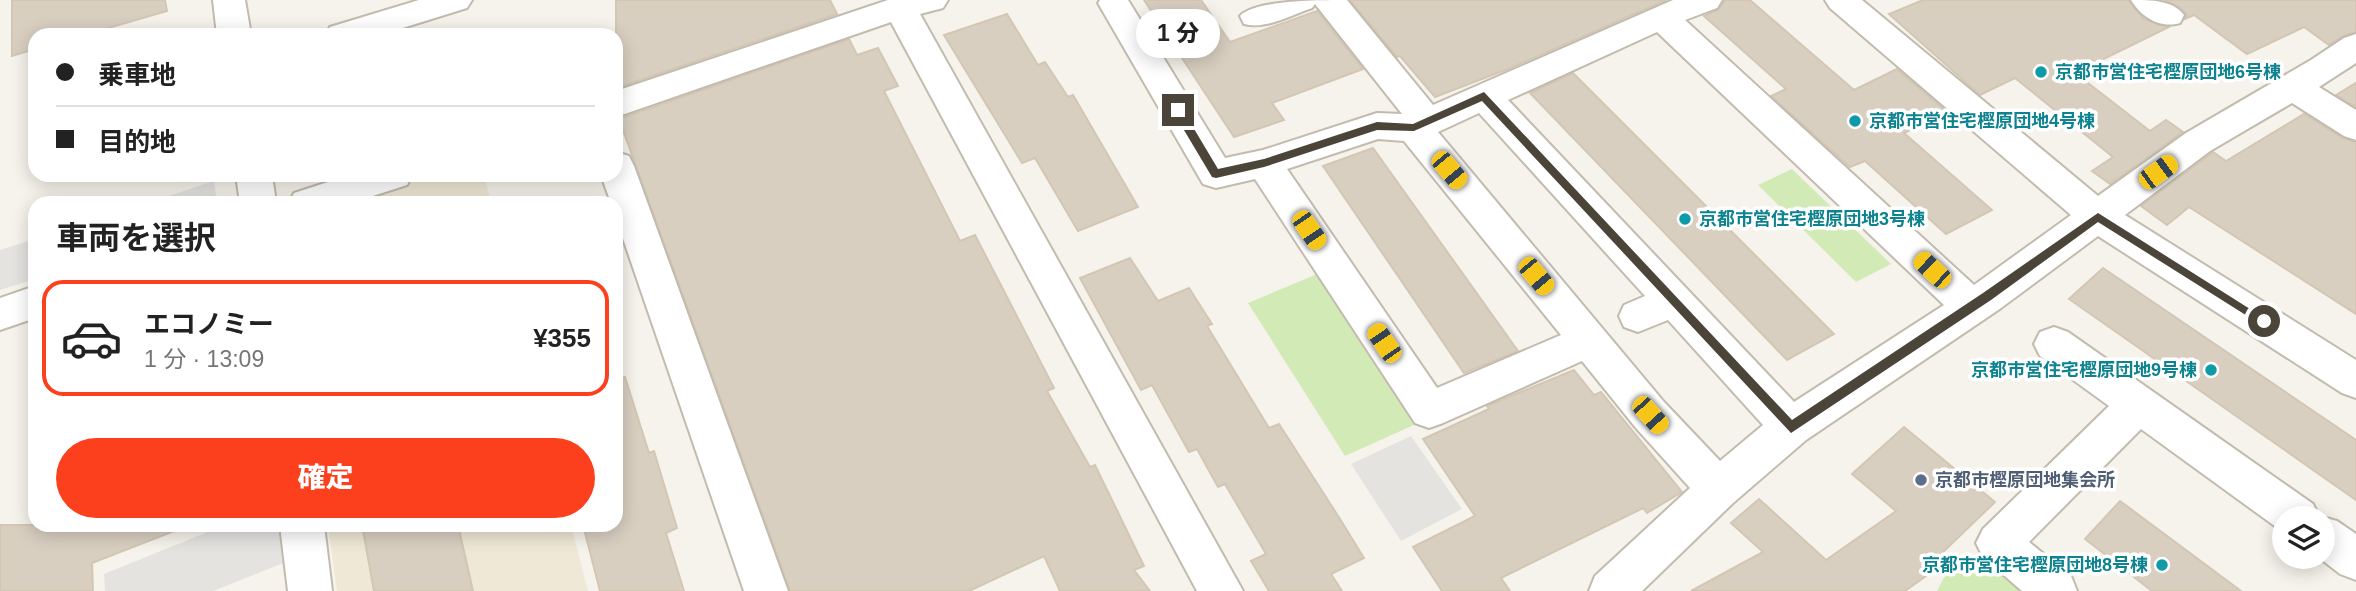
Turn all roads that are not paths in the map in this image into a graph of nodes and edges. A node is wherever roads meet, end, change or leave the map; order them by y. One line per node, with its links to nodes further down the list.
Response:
1 (229, 0): 11 (street)
2 (456, 0): 12 (street)
3 (1301, 0): 9 (street)
4 (1329, 0): 17 (street)
5 (1706, 0): 10 (street)
6 (1841, 0): 23 (street)
7 (1114, 4): 19 (street)
8 (893, 6): 16 (street); 41 (street)
9 (1256, 16)
10 (1661, 17): 15 (street); 26 (street)
11 (233, 28)
12 (365, 28)
13 (2356, 46): 14 (street)
14 (2293, 87): 18 (street); 23 (street)
15 (1484, 96): 17 (street); 24 (street)
16 (623, 102)
17 (1421, 124): 19 (street); 29 (street)
18 (2356, 127)
19 (1264, 163): 29 (street)
20 (372, 182): 22 (street)
21 (622, 182): 40 (street)
22 (329, 196)
23 (2098, 217): 26 (street); 31 (street)
24 (1673, 301): 28 (street); 33 (street)
25 (28, 304): 27 (street)
26 (1971, 306): 33 (street)
27 (0, 314)
28 (1638, 316)
29 (1588, 340): 34 (street)
30 (2054, 344): 32 (street)
31 (2356, 381)
32 (2138, 404): 35 (street); 43 (street)
33 (1791, 427): 34 (street)
34 (1718, 489): 42 (street)
35 (2281, 506)
36 (303, 532): 39 (street)
37 (2335, 544): 38 (street)
38 (2356, 559)
39 (310, 591)
40 (766, 591)
41 (1221, 591)
42 (1611, 591)
43 (2055, 591)

